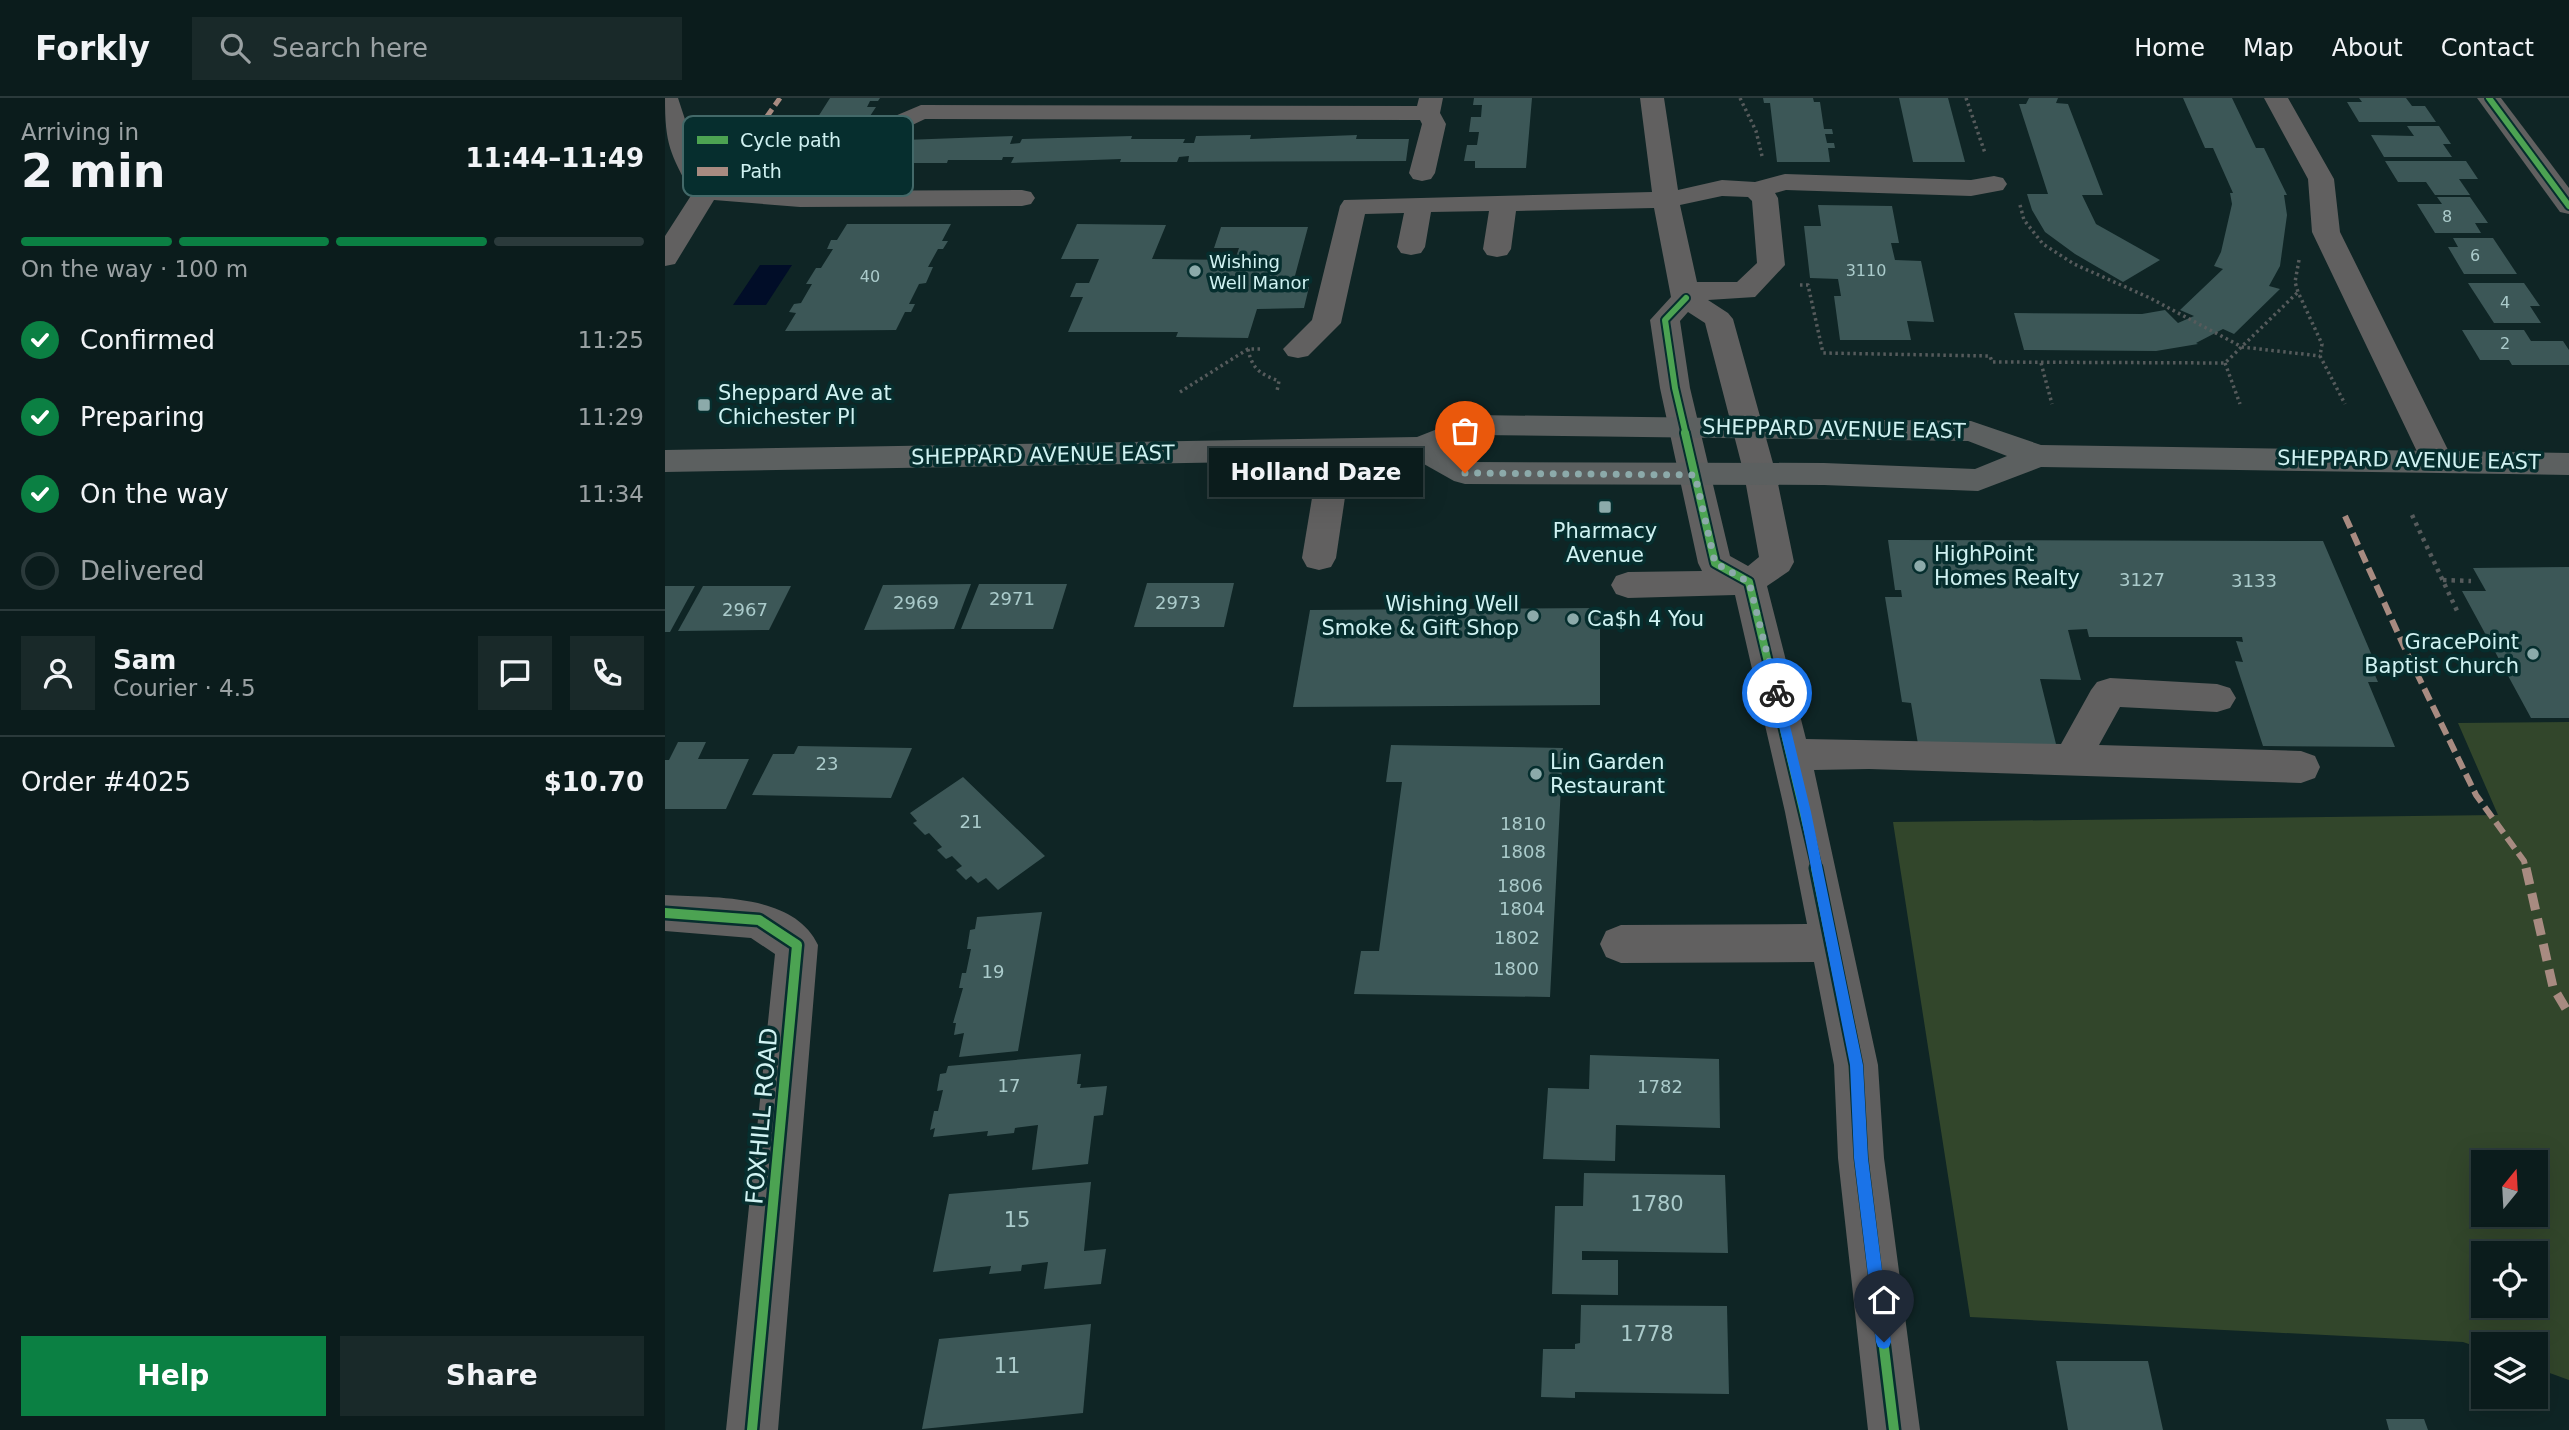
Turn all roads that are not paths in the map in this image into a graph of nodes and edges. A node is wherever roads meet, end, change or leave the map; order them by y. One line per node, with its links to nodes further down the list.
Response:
1 (666, 98): 8 (street)
2 (1652, 98): 15 (street)
3 (2276, 98): 30 (street)
4 (2489, 98): 18 (street)
5 (925, 105): 6 (street); 7 (street)
6 (1429, 106): 9 (street)
7 (906, 116)
8 (683, 153)
9 (1422, 173)
10 (1759, 177): 11 (street); 15 (street); 23 (street)
11 (1994, 184)
12 (703, 196): 19 (street)
13 (743, 196): 14 (street)
14 (1022, 198)
15 (1667, 200): 16 (street); 23 (street)
16 (1504, 203): 17 (street); 21 (street)
17 (1419, 205): 20 (street); 24 (street)
18 (2569, 206)
19 (676, 225): 22 (street)
20 (1411, 247)
21 (1497, 248)
22 (665, 258)
23 (1685, 294): 25 (street); 26 (street)
24 (1298, 349)
25 (1684, 426): 26 (main road, SHEPPARD AVENUE EAST); 27 (main road, SHEPPARD AVENUE EAST); 34 (street)
26 (1747, 427): 29 (main road, SHEPPARD AVENUE EAST); 33 (street)
27 (1421, 449): 28 (main road, SHEPPARD AVENUE EAST); 34 (main road, SHEPPARD AVENUE EAST)
28 (1336, 450): 31 (main road, SHEPPARD AVENUE EAST); 35 (street)
29 (2038, 456): 30 (main road, SHEPPARD AVENUE EAST); 33 (main road, SHEPPARD AVENUE EAST)
30 (2437, 460): 32 (main road, SHEPPARD AVENUE EAST)
31 (665, 461)
32 (2569, 464)
33 (1760, 474): 34 (main road, SHEPPARD AVENUE EAST); 36 (street)
34 (1695, 475): 36 (street)
35 (1319, 558)
36 (1749, 582): 37 (street); 39 (street)
37 (1628, 584)
38 (2217, 698): 40 (street)
39 (1792, 755): 40 (street); 43 (street)
40 (2075, 760): 41 (street)
41 (2301, 767)
42 (665, 913): 45 (street, FOXHILL ROAD)
43 (1832, 943): 44 (street); 46 (street)
44 (1621, 944)
45 (752, 1430)
46 (1894, 1430)

